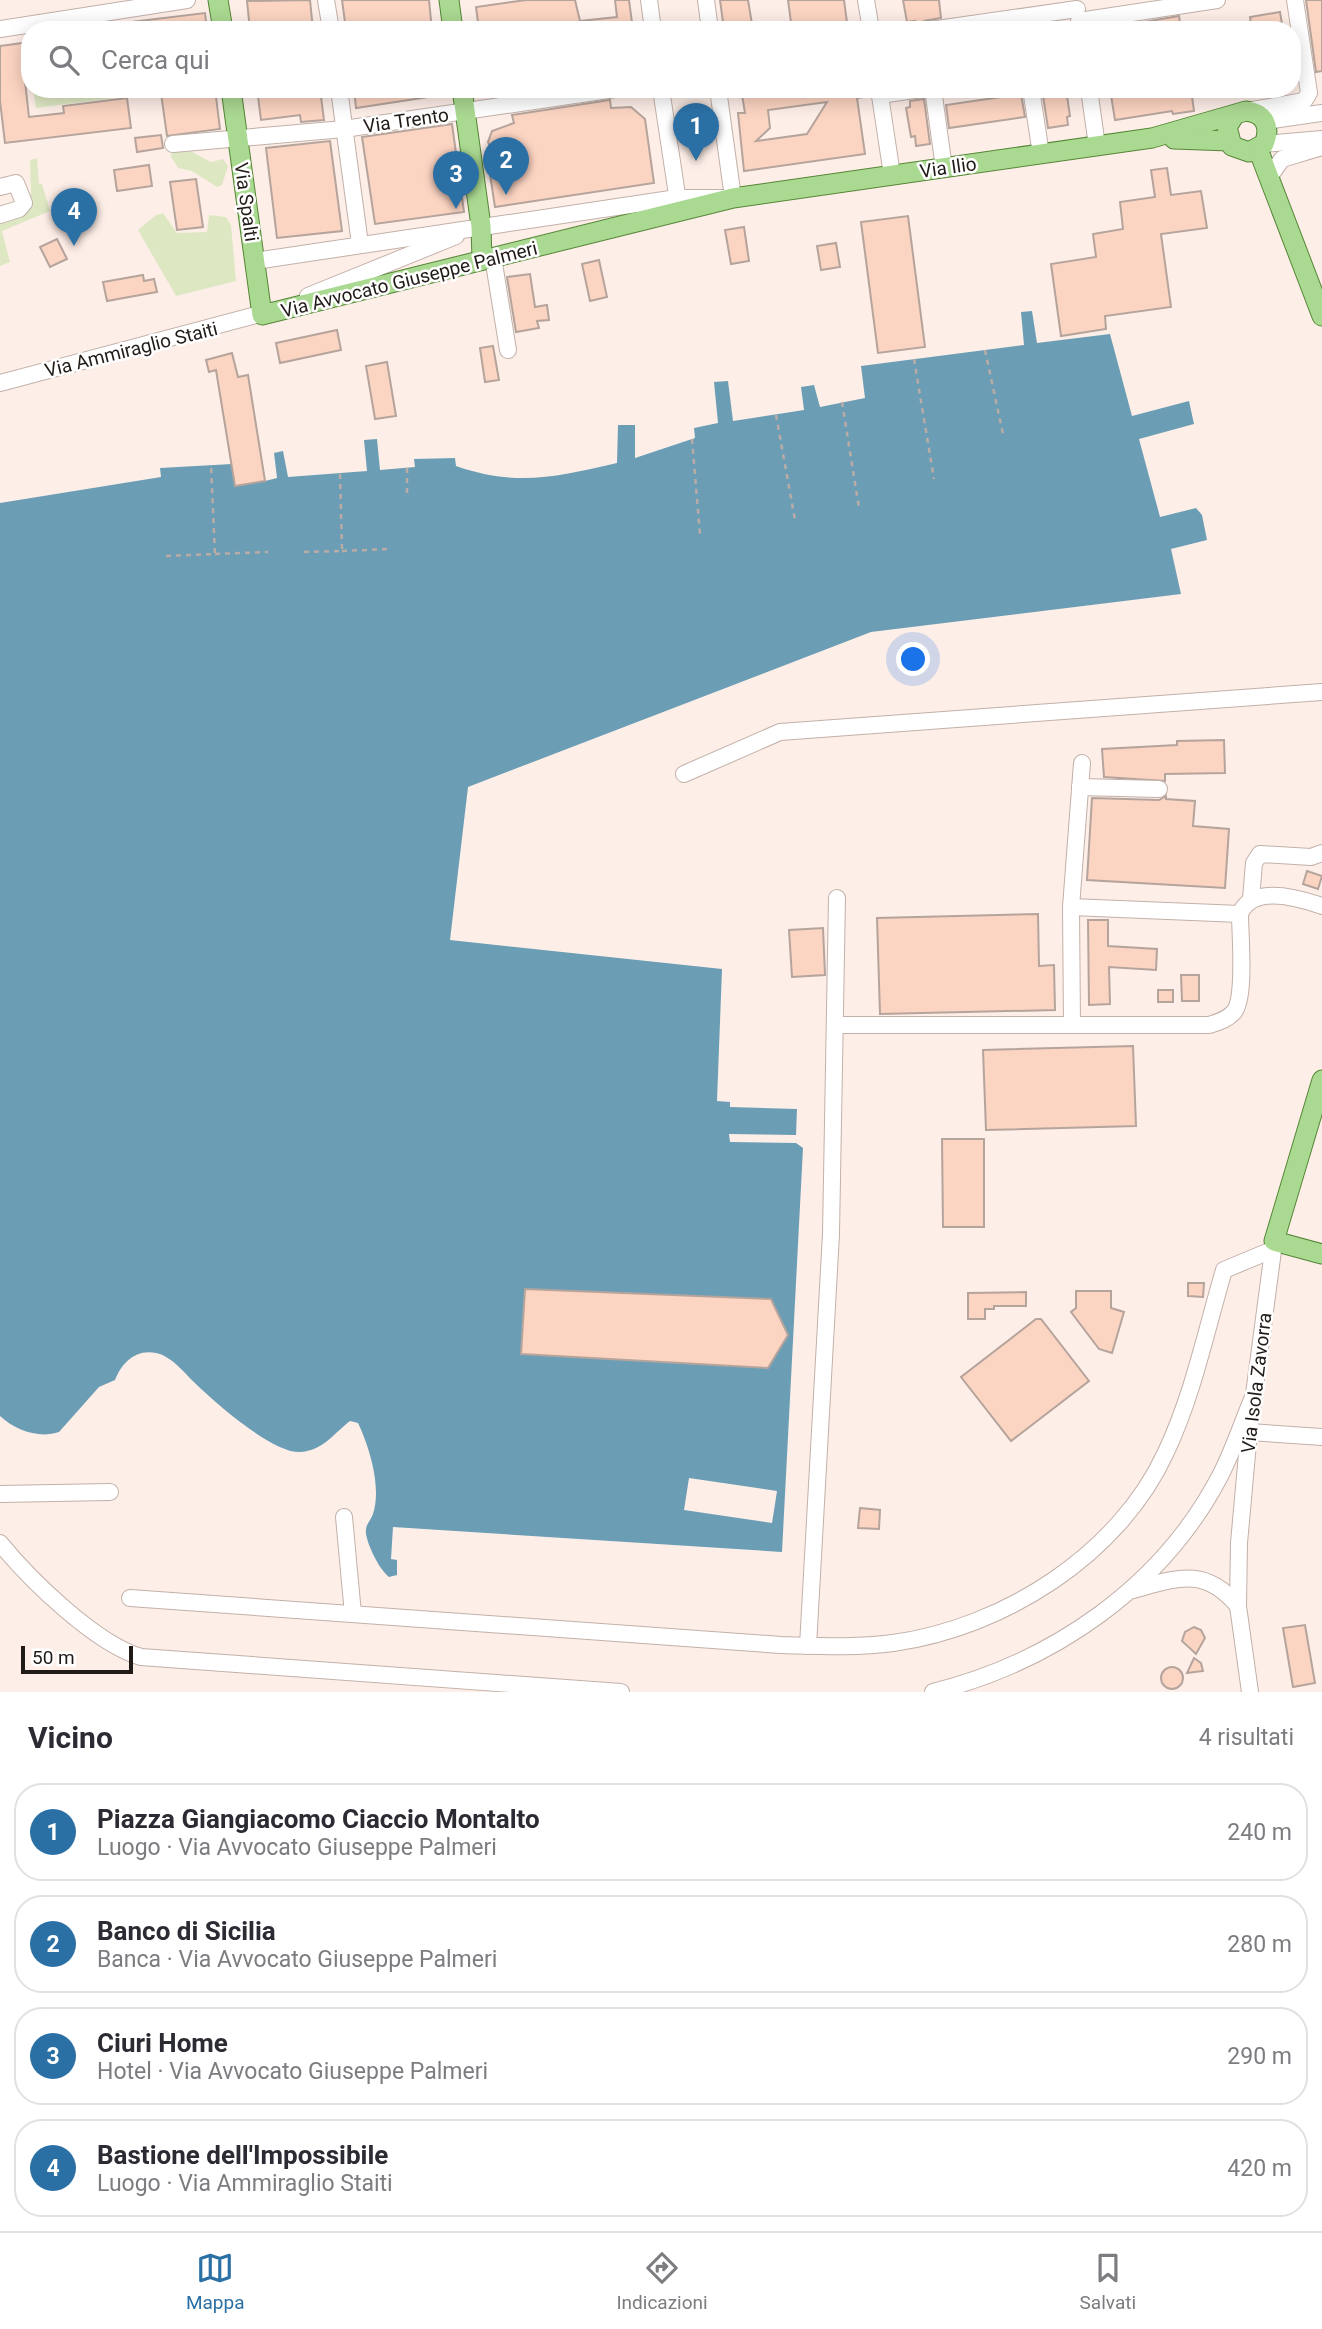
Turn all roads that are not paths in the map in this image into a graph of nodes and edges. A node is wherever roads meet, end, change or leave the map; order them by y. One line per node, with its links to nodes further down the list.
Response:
1 (187, 0): 11 (street)
2 (218, 0): 12 (main road)
3 (327, 0): 13 (street)
4 (449, 0): 14 (main road)
5 (649, 0): 15 (street)
6 (705, 0): 16 (street)
7 (866, 0): 17 (street)
8 (1217, 0): 10 (street)
9 (1295, 0): 19 (street)
10 (1078, 15): 18 (street)
11 (52, 21)
12 (222, 21)
13 (330, 21)
14 (452, 21)
15 (652, 21)
16 (708, 21)
17 (870, 21)
18 (1019, 21)
19 (1298, 21)
20 (21, 26): 21 (street)
21 (0, 29)
22 (1301, 40): 35 (street)
23 (232, 98): 40 (main road, Via Spalti)
24 (340, 98): 37 (street)
25 (464, 98): 33 (main road)
26 (554, 98): 33 (street, Via Trento)
27 (662, 98): 52 (street)
28 (720, 98): 50 (street)
29 (881, 98): 47 (street)
30 (934, 98): 46 (street)
31 (1032, 98): 45 (street)
32 (1090, 98): 42 (street)
33 (466, 111): 37 (street, Via Trento); 54 (main road)
34 (1322, 113): 36 (street)
35 (1240, 114): 36 (main road); 38 (main road, Via Ilio); 43 (main road)
36 (1265, 121): 43 (main road)
37 (344, 129): 40 (street, Via Trento); 55 (street)
38 (1152, 138): 42 (main road, Via Ilio); 43 (main road, Via Ilio)
39 (1322, 139): 43 (street)
40 (239, 141): 41 (street, Via Trento); 57 (main road, Via Spalti)
41 (173, 144)
42 (1097, 146): 45 (main road, Via Ilio)
43 (1248, 146): 48 (main road); 51 (main road)
44 (1322, 147): 48 (street)
45 (1041, 154): 46 (main road, Via Ilio)
46 (944, 167): 47 (main road, Via Ilio)
47 (892, 175): 50 (main road, Via Ilio)
48 (1270, 176): 51 (main road)
49 (0, 187): 53 (street)
50 (739, 197): 52 (main road, Via Ilio)
51 (1276, 202): 59 (main road)
52 (670, 206): 54 (street, Via Avvocato Giuseppe Palmeri); 56 (main road, Via Avvocato Giuseppe Palmeri)
53 (0, 215)
54 (481, 226): 55 (street, Via Avvocato Giuseppe Palmeri); 56 (main road); 58 (street, Via Avvocato Giuseppe Palmeri)
55 (360, 244): 57 (street, Via Avvocato Giuseppe Palmeri)
56 (488, 259): 58 (main road, Via Avvocato Giuseppe Palmeri); 60 (street)
57 (255, 261): 58 (main road, Via Spalti)
58 (262, 315): 61 (street, Via Ammiraglio Staiti)
59 (1322, 316)
60 (508, 350)
61 (0, 383)
62 (1322, 692): 64 (street)
63 (1082, 763): 65 (street)
64 (684, 774)
65 (1080, 787): 66 (street); 71 (street)
66 (1159, 789)
67 (1322, 853): 69 (street)
68 (836, 898): 73 (street)
69 (1251, 899): 70 (street); 72 (street)
70 (1322, 906)
71 (1072, 907): 72 (street); 74 (street)
72 (1240, 914): 74 (street)
73 (835, 1025): 74 (street); 90 (street)
74 (1072, 1025)
75 (1322, 1080): 76 (main road, Via Isola Zavorra)
76 (1273, 1245): 77 (main road); 78 (street, Via Isola Zavorra); 90 (street)
77 (1322, 1254)
78 (1254, 1397): 80 (street, Via Isola Zavorra); 86 (street)
79 (1322, 1430): 81 (street)
80 (1249, 1432): 81 (street); 88 (street, Via Isola Zavorra)
81 (1322, 1437)
82 (110, 1492): 83 (street)
83 (0, 1494)
84 (344, 1517): 89 (street)
85 (3, 1549): 91 (street)
86 (1132, 1590): 88 (street); 92 (street)
87 (130, 1598): 89 (street)
88 (1238, 1605): 93 (street, Via Isola Zavorra)
89 (353, 1614): 90 (street)
90 (808, 1646)
91 (621, 1692)
92 (933, 1692)
93 (1250, 1692)

